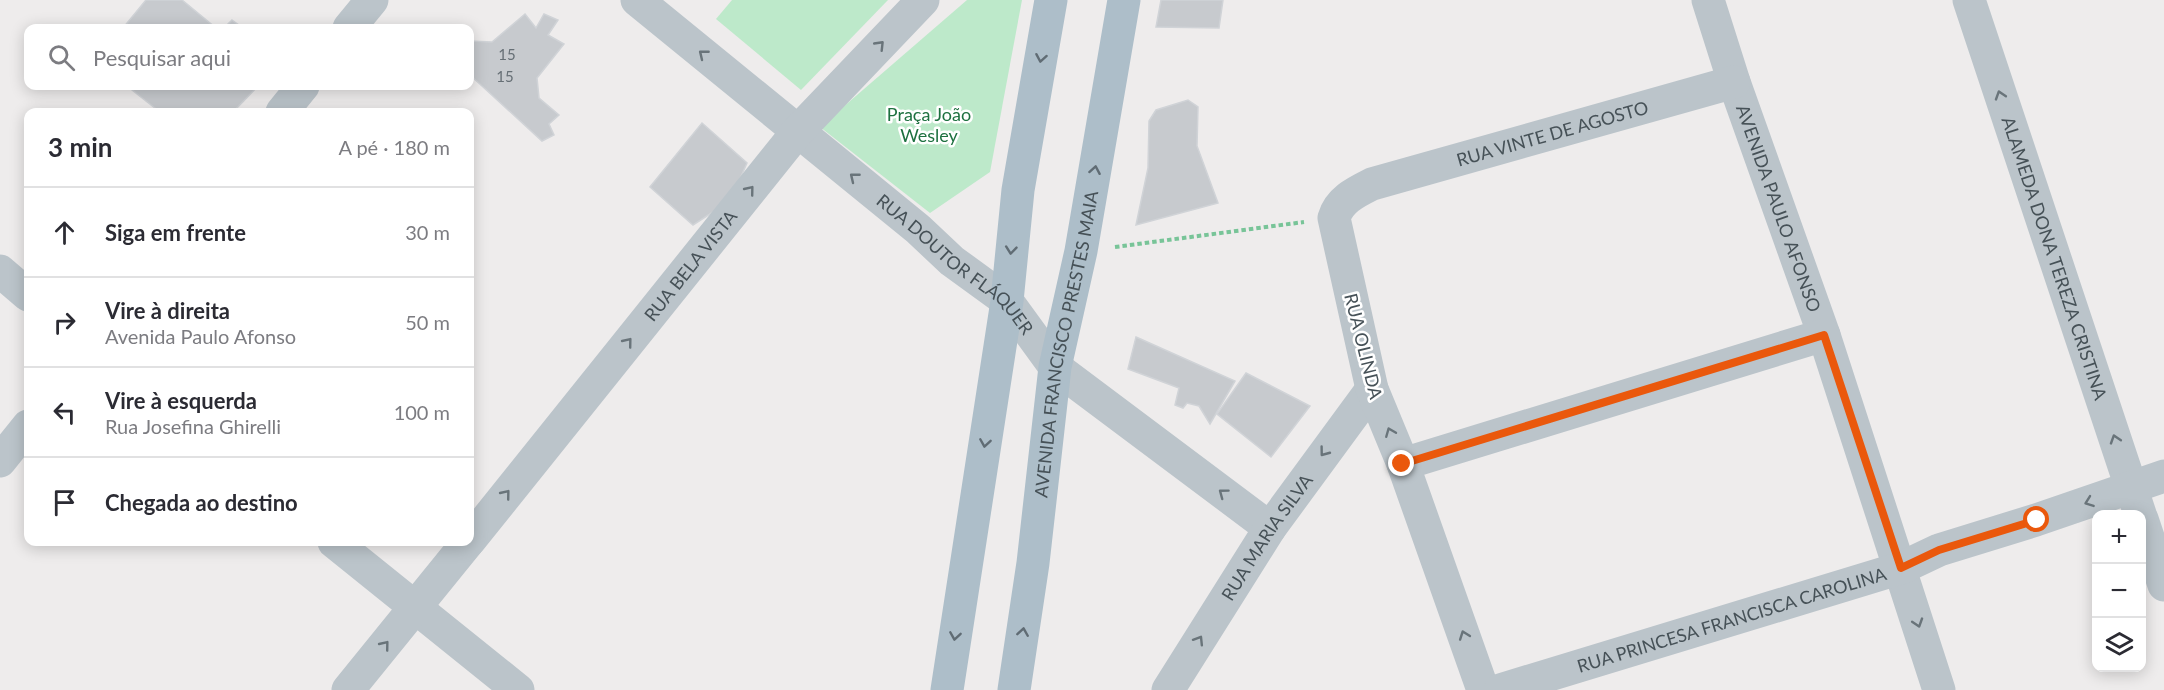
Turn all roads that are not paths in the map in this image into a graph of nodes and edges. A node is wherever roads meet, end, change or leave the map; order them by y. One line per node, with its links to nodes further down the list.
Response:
1 (372, 0): 8 (street)
2 (637, 0): 12 (street, RUA DOUTOR FLÁQUER, one-way to 2)
3 (923, 0): 12 (street, RUA BELA VISTA, one-way to 3)
4 (1051, 0): 16 (main road, one-way to 16)
5 (1124, 0): 18 (main road, AVENIDA FRANCISCO PRESTES MAIA, one-way to 5)
6 (1708, 0): 9 (street, AVENIDA PAULO AFONSO)
7 (1969, 0): 24 (street, ALAMEDA DONA TEREZA CRISTINA, one-way to 7)
8 (352, 24)
9 (1734, 82): 13 (street, RUA VINTE DE AGOSTO); 17 (street, AVENIDA PAULO AFONSO)
10 (300, 90): 11 (street)
11 (285, 108)
12 (798, 131): 16 (street, RUA DOUTOR FLÁQUER, one-way to 12); 26 (street, RUA BELA VISTA, one-way to 12)
13 (1372, 184): 19 (street, RUA OLINDA)
14 (0, 272): 15 (street)
15 (24, 292)
16 (1007, 301): 18 (street, RUA DOUTOR FLÁQUER); 34 (main road, one-way to 34)
17 (1824, 335): 22 (street); 29 (street, AVENIDA PAULO AFONSO)
18 (1055, 367): 25 (street, RUA DOUTOR FLÁQUER, one-way to 18); 35 (main road, AVENIDA FRANCISCO PRESTES MAIA, one-way to 18)
19 (1372, 389): 22 (street, RUA OLINDA, one-way to 19); 25 (street, RUA MARIA SILVA, one-way to 25)
20 (24, 431): 21 (street)
21 (0, 461)
22 (1402, 464): 37 (street, RUA OLINDA, one-way to 22)
23 (2164, 476): 24 (street, RUA PRINCESA FRANCISCA CAROLINA)
24 (2137, 507): 29 (street, RUA PRINCESA FRANCISCA CAROLINA, one-way to 29); 30 (street, ALAMEDA DONA TEREZA CRISTINA)
25 (1270, 528): 36 (street, RUA MARIA SILVA, one-way to 25)
26 (474, 535)
27 (339, 546): 31 (street)
28 (465, 546): 31 (street, RUA BELA VISTA)
29 (1901, 568): 38 (street, RUA PRINCESA FRANCISCA CAROLINA); 39 (street, AVENIDA PAULO AFONSO, one-way to 39)
30 (2164, 585)
31 (416, 608): 32 (street, RUA BELA VISTA, one-way to 31); 33 (street)
32 (348, 690)
33 (518, 690)
34 (946, 690)
35 (1014, 690)
36 (1168, 690)
37 (1483, 690)
38 (1500, 690)
39 (1940, 690)

